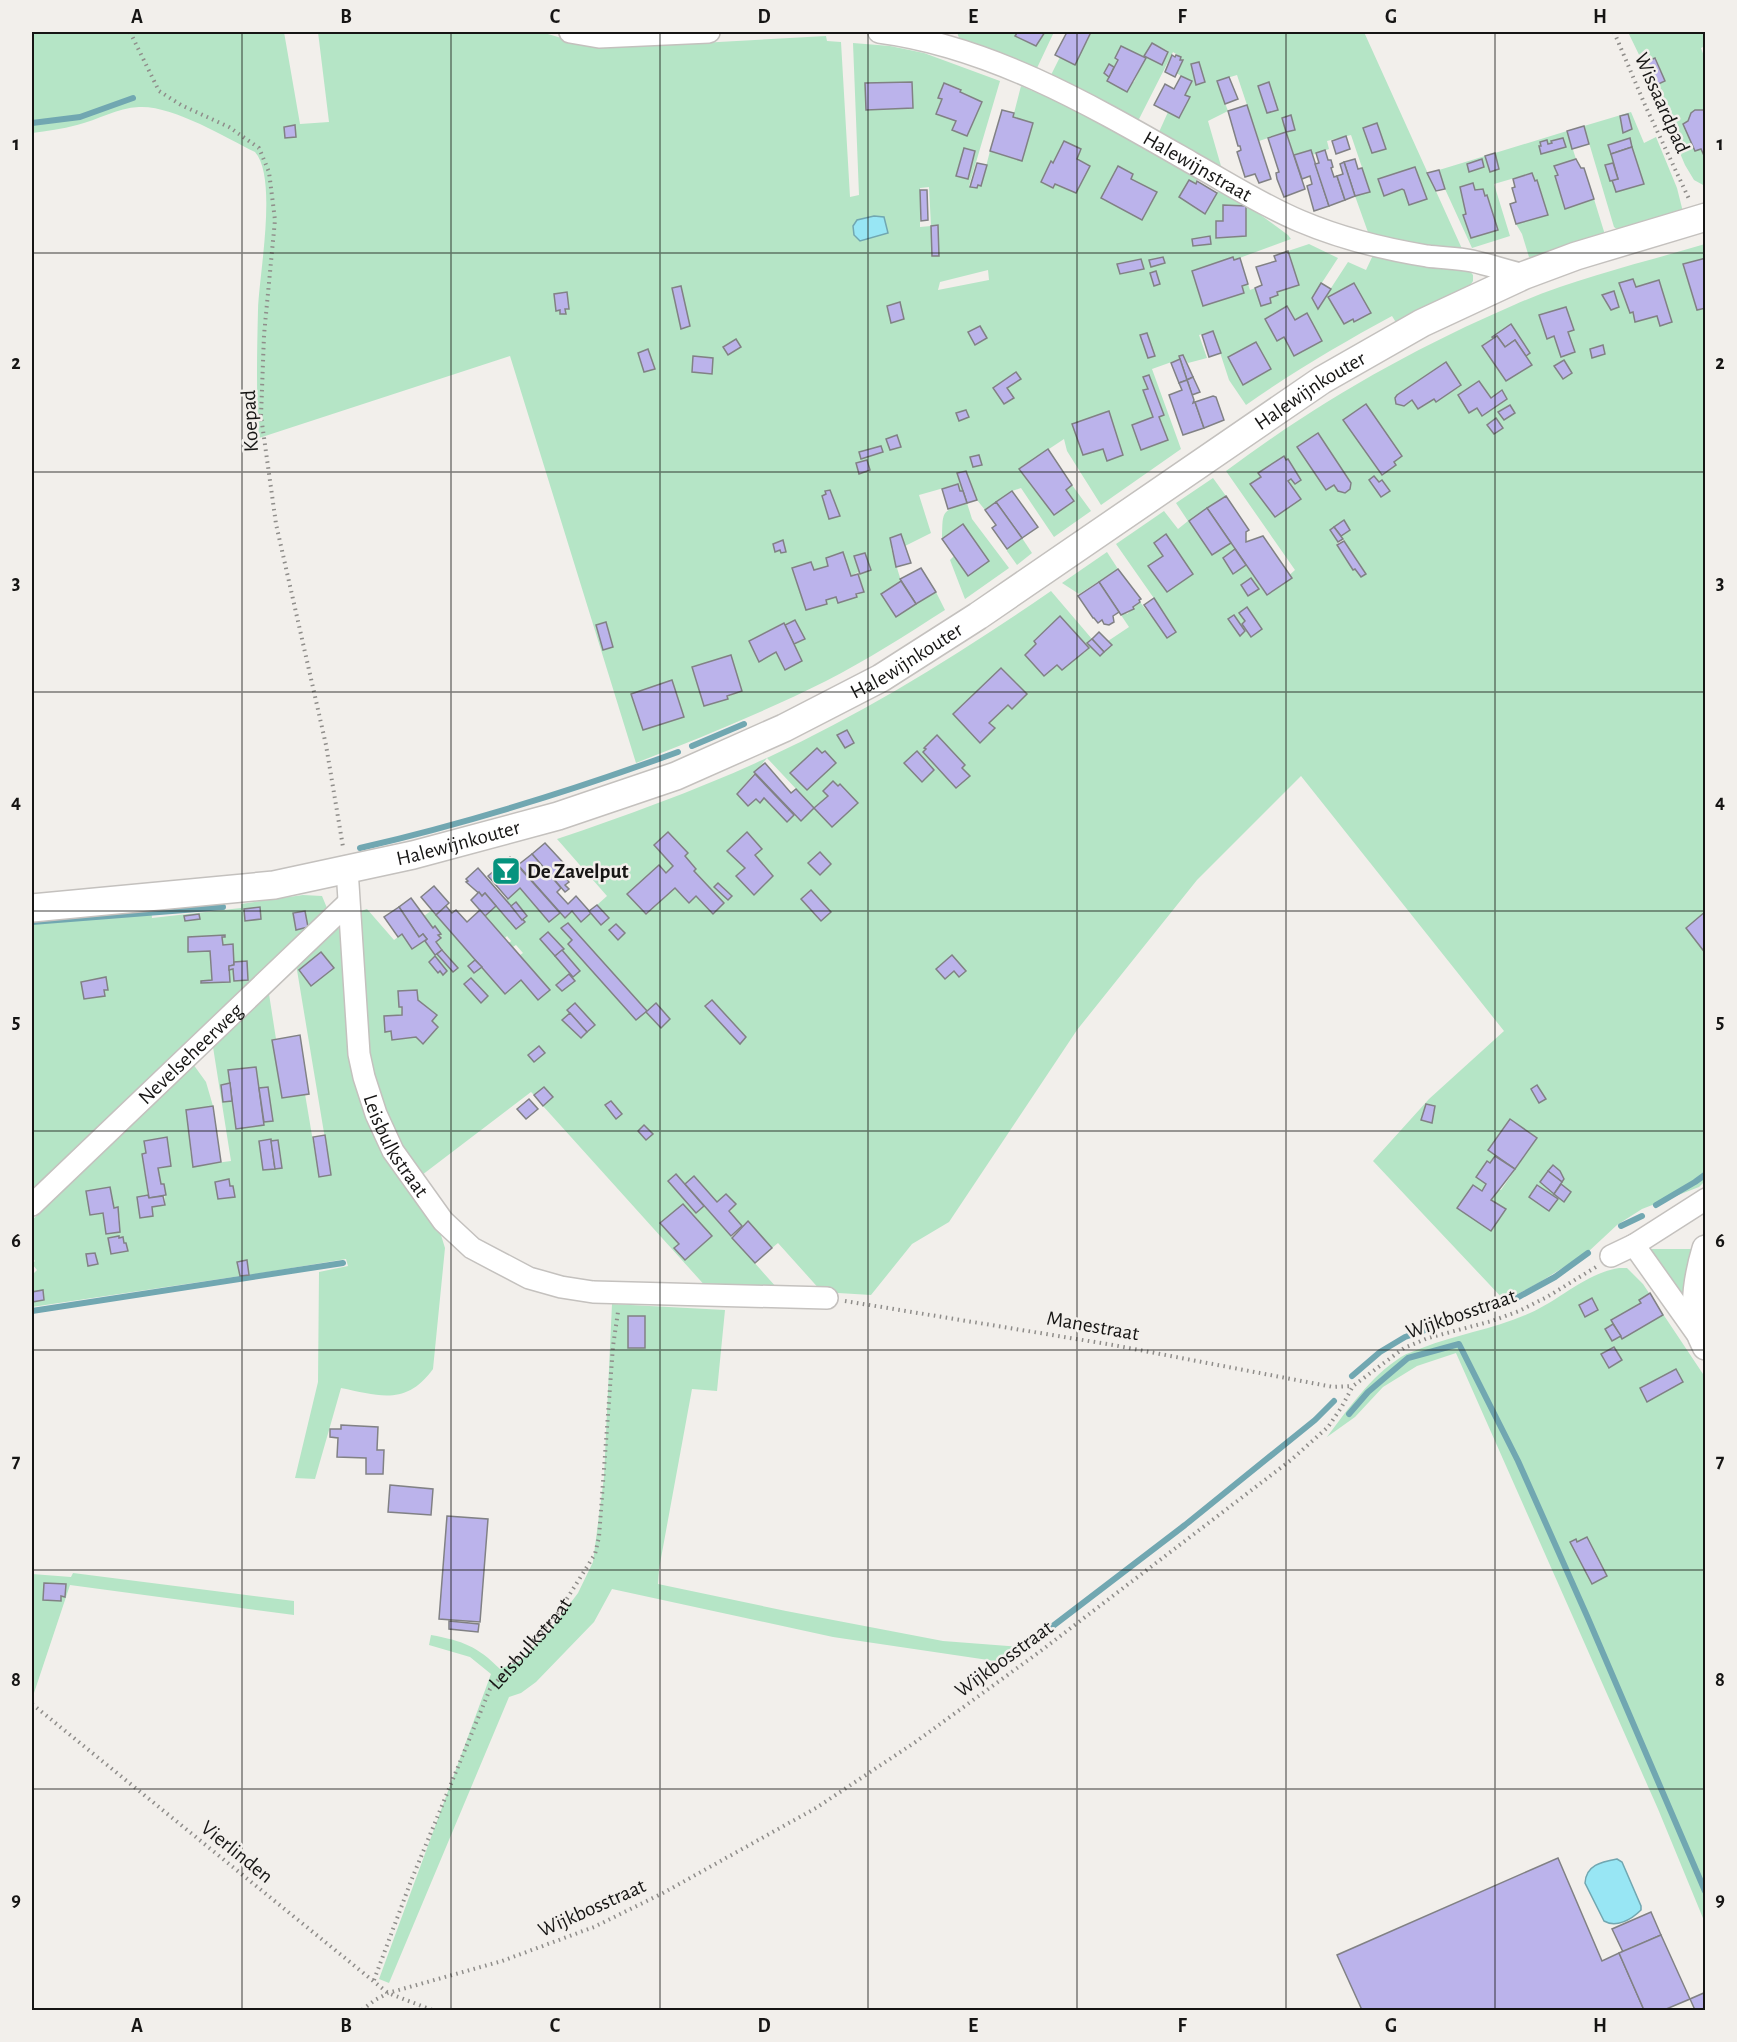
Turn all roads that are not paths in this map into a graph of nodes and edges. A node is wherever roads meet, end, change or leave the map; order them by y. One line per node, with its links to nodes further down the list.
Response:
1 (570, 32): 2 (street)
2 (709, 32)
3 (879, 32): 5 (street, Halewijnstraat)
4 (1702, 218): 5 (street, Halewijnkouter)
5 (1525, 275): 6 (street, Halewijnkouter)
6 (347, 869): 7 (street, Leisbulkstraat); 8 (street, Halewijnkouter)
7 (348, 903): 10 (street, Nevelseheerweg); 14 (street, Leisbulkstraat)
8 (32, 908)
9 (1706, 1199): 11 (street)
10 (32, 1205)
11 (1634, 1245): 13 (street); 15 (street)
12 (1706, 1249): 15 (street)
13 (1611, 1256)
14 (827, 1298)
15 (1705, 1345)

